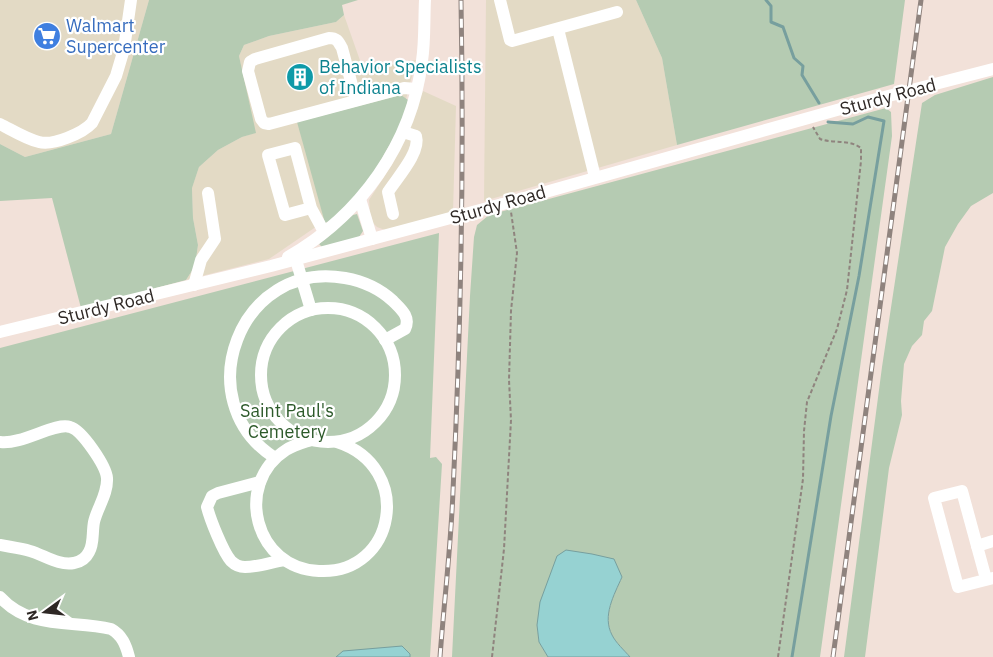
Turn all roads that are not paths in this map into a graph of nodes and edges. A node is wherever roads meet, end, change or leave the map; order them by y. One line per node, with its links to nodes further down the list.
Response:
1 (131, 0): 9 (street)
2 (425, 0): 7 (street)
3 (500, 0): 5 (street)
4 (617, 12): 5 (street)
5 (558, 29): 11 (street)
6 (993, 69): 11 (street, Sturdy Road)
7 (416, 89): 8 (street); 10 (street)
8 (356, 100): 8 (street)
9 (0, 124)
10 (403, 132): 13 (street); 15 (street)
11 (595, 177): 17 (street, Sturdy Road)
12 (208, 193): 21 (street)
13 (360, 199): 16 (street); 17 (street)
14 (311, 208): 14 (street); 16 (street)
15 (393, 214)
16 (324, 232): 19 (street)
17 (372, 239): 18 (street, Sturdy Road)
18 (296, 260): 19 (street, Sturdy Road); 20 (street)
19 (272, 266): 21 (street, Sturdy Road)
20 (302, 280): 22 (street); 24 (street); 28 (street)
21 (194, 285): 23 (street, Sturdy Road)
22 (311, 310): 24 (street); 25 (street)
23 (0, 332)
24 (385, 340): 27 (street)
25 (311, 440): 27 (street); 28 (street)
26 (0, 442): 31 (street)
27 (337, 442): 33 (street)
28 (276, 458): 29 (street)
29 (260, 482): 33 (street); 33 (street)
30 (993, 542): 32 (street)
31 (0, 544)
32 (977, 546): 34 (street); 34 (street)
33 (284, 560)
34 (990, 578)
35 (0, 597): 36 (street)
36 (129, 657)

